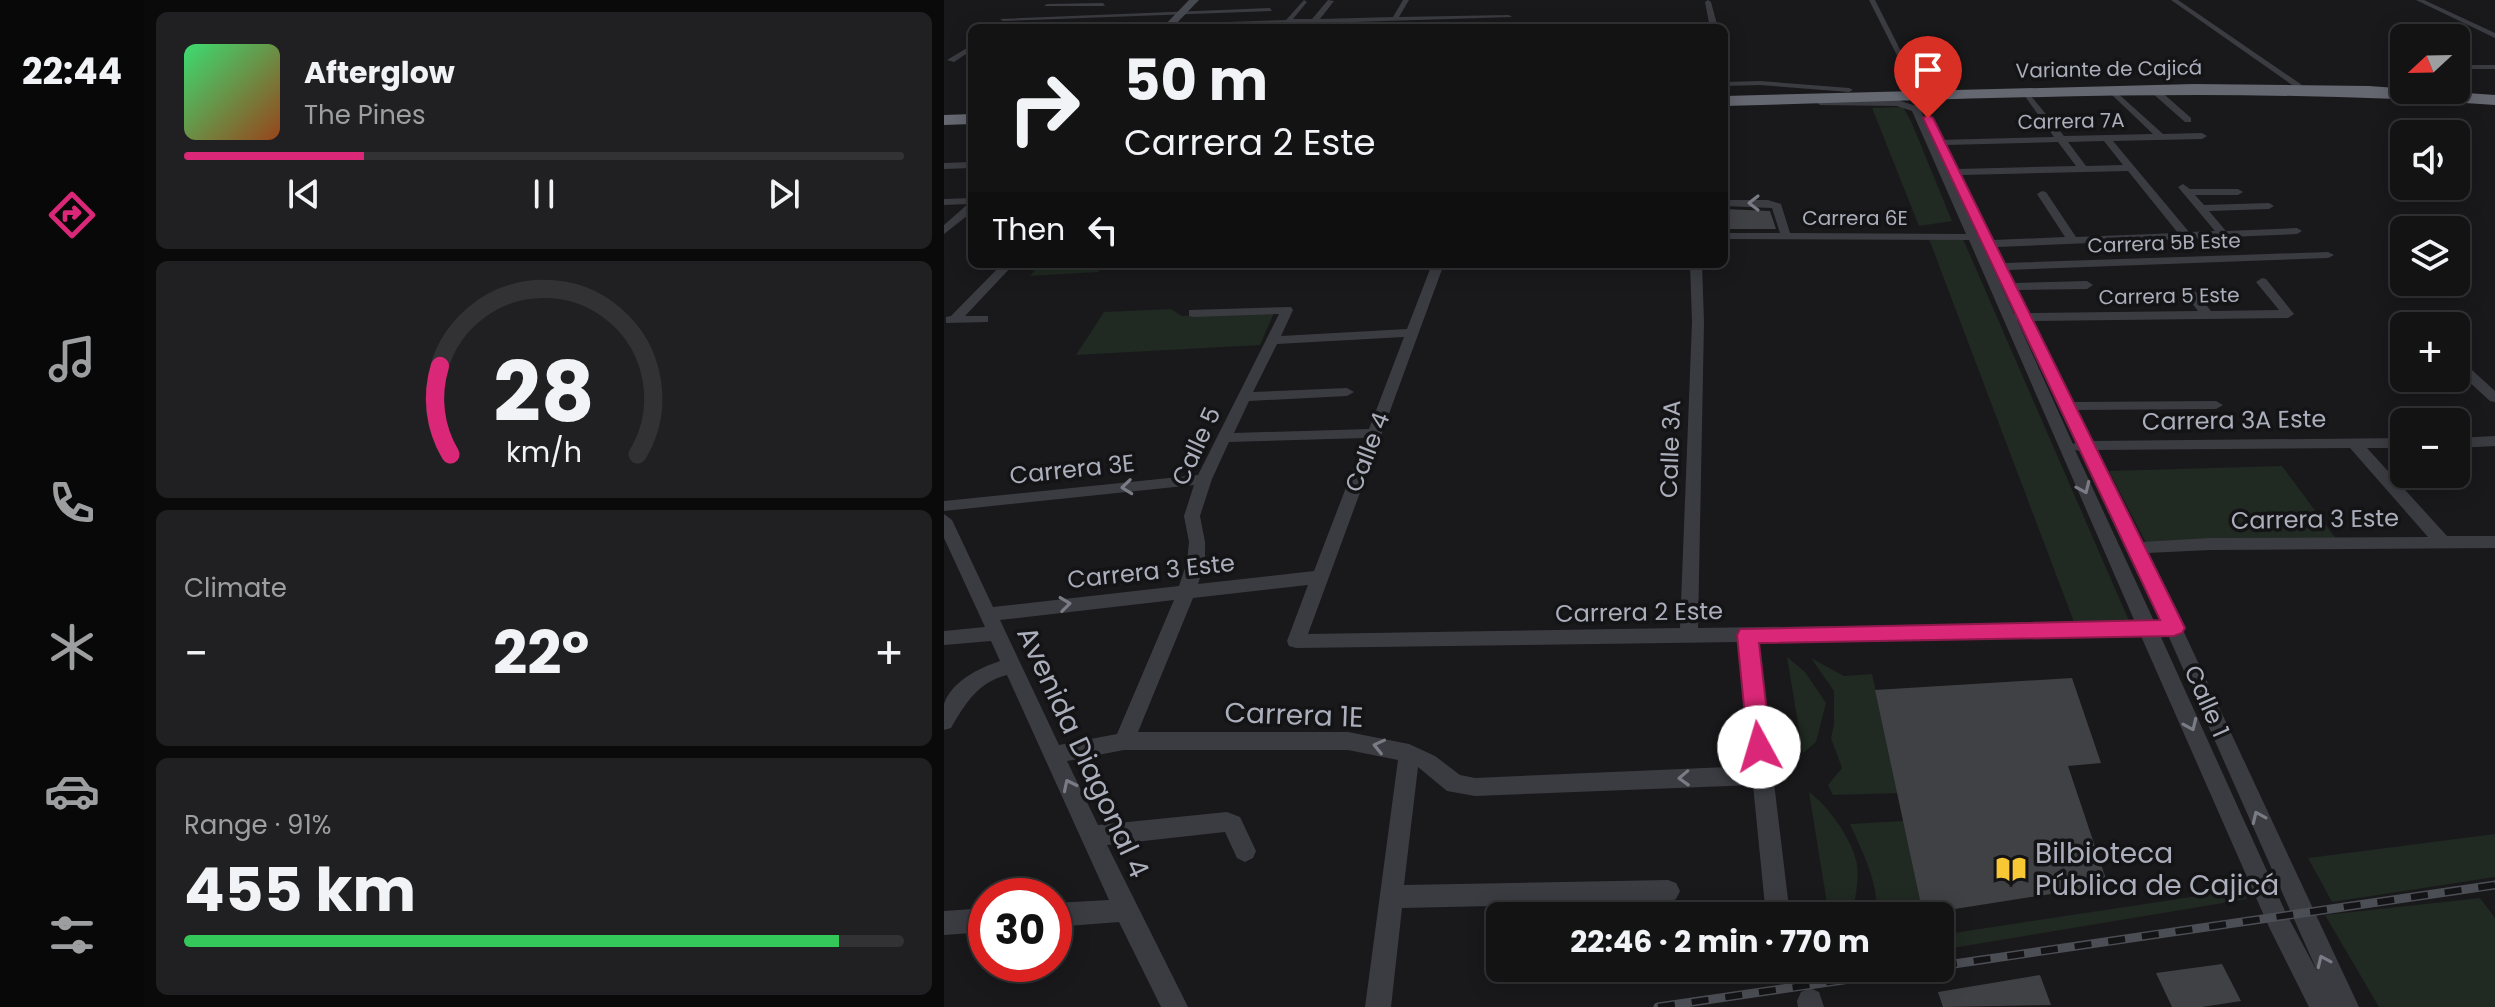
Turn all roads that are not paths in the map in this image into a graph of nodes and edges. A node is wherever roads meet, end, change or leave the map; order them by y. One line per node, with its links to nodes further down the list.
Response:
1 (1406, 0): 20 (street)
2 (1872, 0): 42 (street)
3 (2174, 0): 32 (street)
4 (2419, 0): 26 (street)
5 (1331, 1): 21 (street)
6 (1106, 2): 11 (street); 15 (street)
7 (1192, 2): 10 (street); 14 (street)
8 (1304, 2): 24 (street)
9 (1708, 2): 25 (street)
10 (1223, 3)
11 (1047, 6)
12 (1270, 10): 14 (street)
13 (1360, 10): 19 (street)
14 (1182, 13): 15 (street); 23 (street)
15 (1086, 17): 17 (street)
16 (1509, 17): 20 (street)
17 (1063, 18): 18 (street); 22 (street)
18 (1003, 19)
19 (1352, 19): 20 (street); 21 (street)
20 (1395, 19)
21 (1315, 20): 24 (street)
22 (1055, 24)
23 (1171, 24)
24 (1285, 24)
25 (1713, 24)
26 (2495, 36)
27 (968, 49): 28 (street)
28 (948, 60): 29 (street)
29 (962, 60)
30 (2470, 67): 31 (street)
31 (2495, 67)
32 (2298, 85): 33 (highway, Variante de Cajicá); 42 (highway, Variante de Cajicá)
33 (2390, 88)
34 (1849, 90): 39 (street); 41 (highway, Variante de Cajicá); 42 (highway, Variante de Cajicá)
35 (2154, 90): 36 (highway, Variante de Cajicá); 43 (highway, Variante de Cajicá); 44 (street)
36 (2113, 91): 37 (highway, Variante de Cajicá); 48 (street)
37 (2026, 92): 42 (highway, Variante de Cajicá); 50 (street)
38 (2470, 92): 43 (highway, Variante de Cajicá)
39 (1728, 93)
40 (1728, 94): 42 (highway, Variante de Cajicá)
41 (1728, 94)
42 (1917, 97): 51 (street, Calle 1); 56 (street, Calle 1)
43 (2495, 98)
44 (2188, 120)
45 (968, 121): 46 (highway)
46 (944, 122)
47 (2202, 136): 48 (street, Carrera 7A)
48 (2161, 137): 49 (street, Carrera 7A)
49 (2106, 138): 50 (street, Carrera 7A); 54 (street)
50 (2061, 139): 51 (street, Carrera 7A); 55 (street)
51 (1940, 142): 56 (street, Calle 1)
52 (968, 165): 53 (street)
53 (944, 166)
54 (2130, 168): 55 (street); 71 (street)
55 (2083, 169): 56 (street)
56 (1948, 172): 72 (street, Calle 1)
57 (2238, 192): 63 (street)
58 (2042, 194): 73 (street)
59 (944, 202): 62 (street)
60 (1728, 203): 67 (street, one-way to 60)
61 (2269, 206): 63 (street)
62 (968, 208)
63 (2201, 208): 70 (street)
64 (968, 210): 65 (street)
65 (944, 231)
66 (2297, 231): 70 (street)
67 (1785, 232): 69 (street, Carrera 6E); 72 (street, Carrera 6E)
68 (1728, 234): 72 (street, Carrera 6E)
69 (1728, 234)
70 (2217, 234): 71 (street); 75 (street)
71 (2186, 236): 73 (street)
72 (1980, 237): 73 (street); 76 (street, Calle 1); 86 (street, Calle 1)
73 (2073, 241)
74 (2328, 255): 75 (street, Carrera 5B Este)
75 (2237, 259): 76 (street, Carrera 5B Este)
76 (2001, 267): 82 (street, Calle 1)
77 (1004, 268): 88 (street)
78 (1436, 268): 89 (street, Calle 4)
79 (1696, 268): 116 (street, Calle 3A)
80 (2262, 282): 85 (street, Carrera 5 Este)
81 (2087, 285): 82 (street)
82 (2010, 287): 86 (street, Calle 1)
83 (2190, 293): 85 (street)
84 (1193, 313): 90 (street, Calle 5)
85 (2208, 315): 86 (street, Carrera 5 Este)
86 (2017, 317): 96 (street, Calle 1); 103 (street, Calle 1)
87 (984, 319): 88 (street)
88 (949, 320)
89 (1412, 333): 90 (street); 97 (street, Calle 4)
90 (1273, 340): 93 (street, Calle 5)
91 (2470, 376): 94 (street)
92 (1347, 392): 93 (street)
93 (1245, 397): 98 (street, Calle 5)
94 (2495, 398)
95 (2216, 405): 96 (street)
96 (2068, 406): 104 (street, Calle 1)
97 (1375, 433): 98 (street); 111 (street, Calle 4)
98 (1225, 438): 105 (street, Calle 5)
99 (2495, 441): 101 (street)
100 (2353, 442): 102 (street, Carrera 3A Este); 104 (street, Carrera 3A Este); 108 (street)
101 (2470, 442)
102 (2390, 443)
103 (2066, 446): 104 (street, Carrera 3A Este); 114 (street, Calle 1, one-way to 114)
104 (2087, 446): 110 (street, Calle 1)
105 (1204, 479): 106 (street, Carrera 3E, one-way to 106); 112 (street, Calle 5)
106 (944, 506)
107 (944, 520): 113 (street, Avenida Diagonal 4)
108 (2441, 541): 109 (street, Carrera 3 Este); 110 (street, Carrera 3 Este)
109 (2495, 542)
110 (2136, 548): 115 (street, Calle 1)
111 (1320, 577): 112 (street, Carrera 3 Este); 119 (street, Calle 4)
112 (1187, 590): 113 (street, Carrera 3 Este, one-way to 112); 122 (street, Calle 5)
113 (992, 623): 118 (street); 120 (street, Avenida Diagonal 4)
114 (2148, 628): 115 (street, Carrera 2 Este); 117 (street, Carrera 2 Este); 137 (street, Calle 1, one-way to 137)
115 (2174, 628): 138 (street, Calle 1, one-way to 115)
116 (1689, 635): 117 (street, Carrera 2 Este); 119 (street, Carrera 2 Este)
117 (1747, 635): 125 (street)
118 (944, 638)
119 (1296, 641)
120 (1012, 666): 121 (street); 124 (street, Avenida Diagonal 4)
121 (944, 722)
122 (1124, 741): 123 (street, Carrera 1E, one-way to 122); 124 (street, Carrera 1E)
123 (1409, 753): 125 (street, Carrera 1E, one-way to 123); 129 (street)
124 (1054, 755): 126 (street, Avenida Diagonal 4, one-way to 124)
125 (1762, 775): 130 (street)
126 (1094, 836): 127 (street); 131 (street, Avenida Diagonal 4)
127 (1245, 851)
128 (1668, 891): 129 (street)
129 (1392, 897): 136 (street)
130 (1776, 902)
131 (1127, 910): 132 (street); 135 (street, Avenida Diagonal 4)
132 (1072, 914)
133 (968, 921): 134 (street)
134 (944, 923)
135 (1175, 1007)
136 (1378, 1007)
137 (2322, 1007)
138 (2346, 1007)

